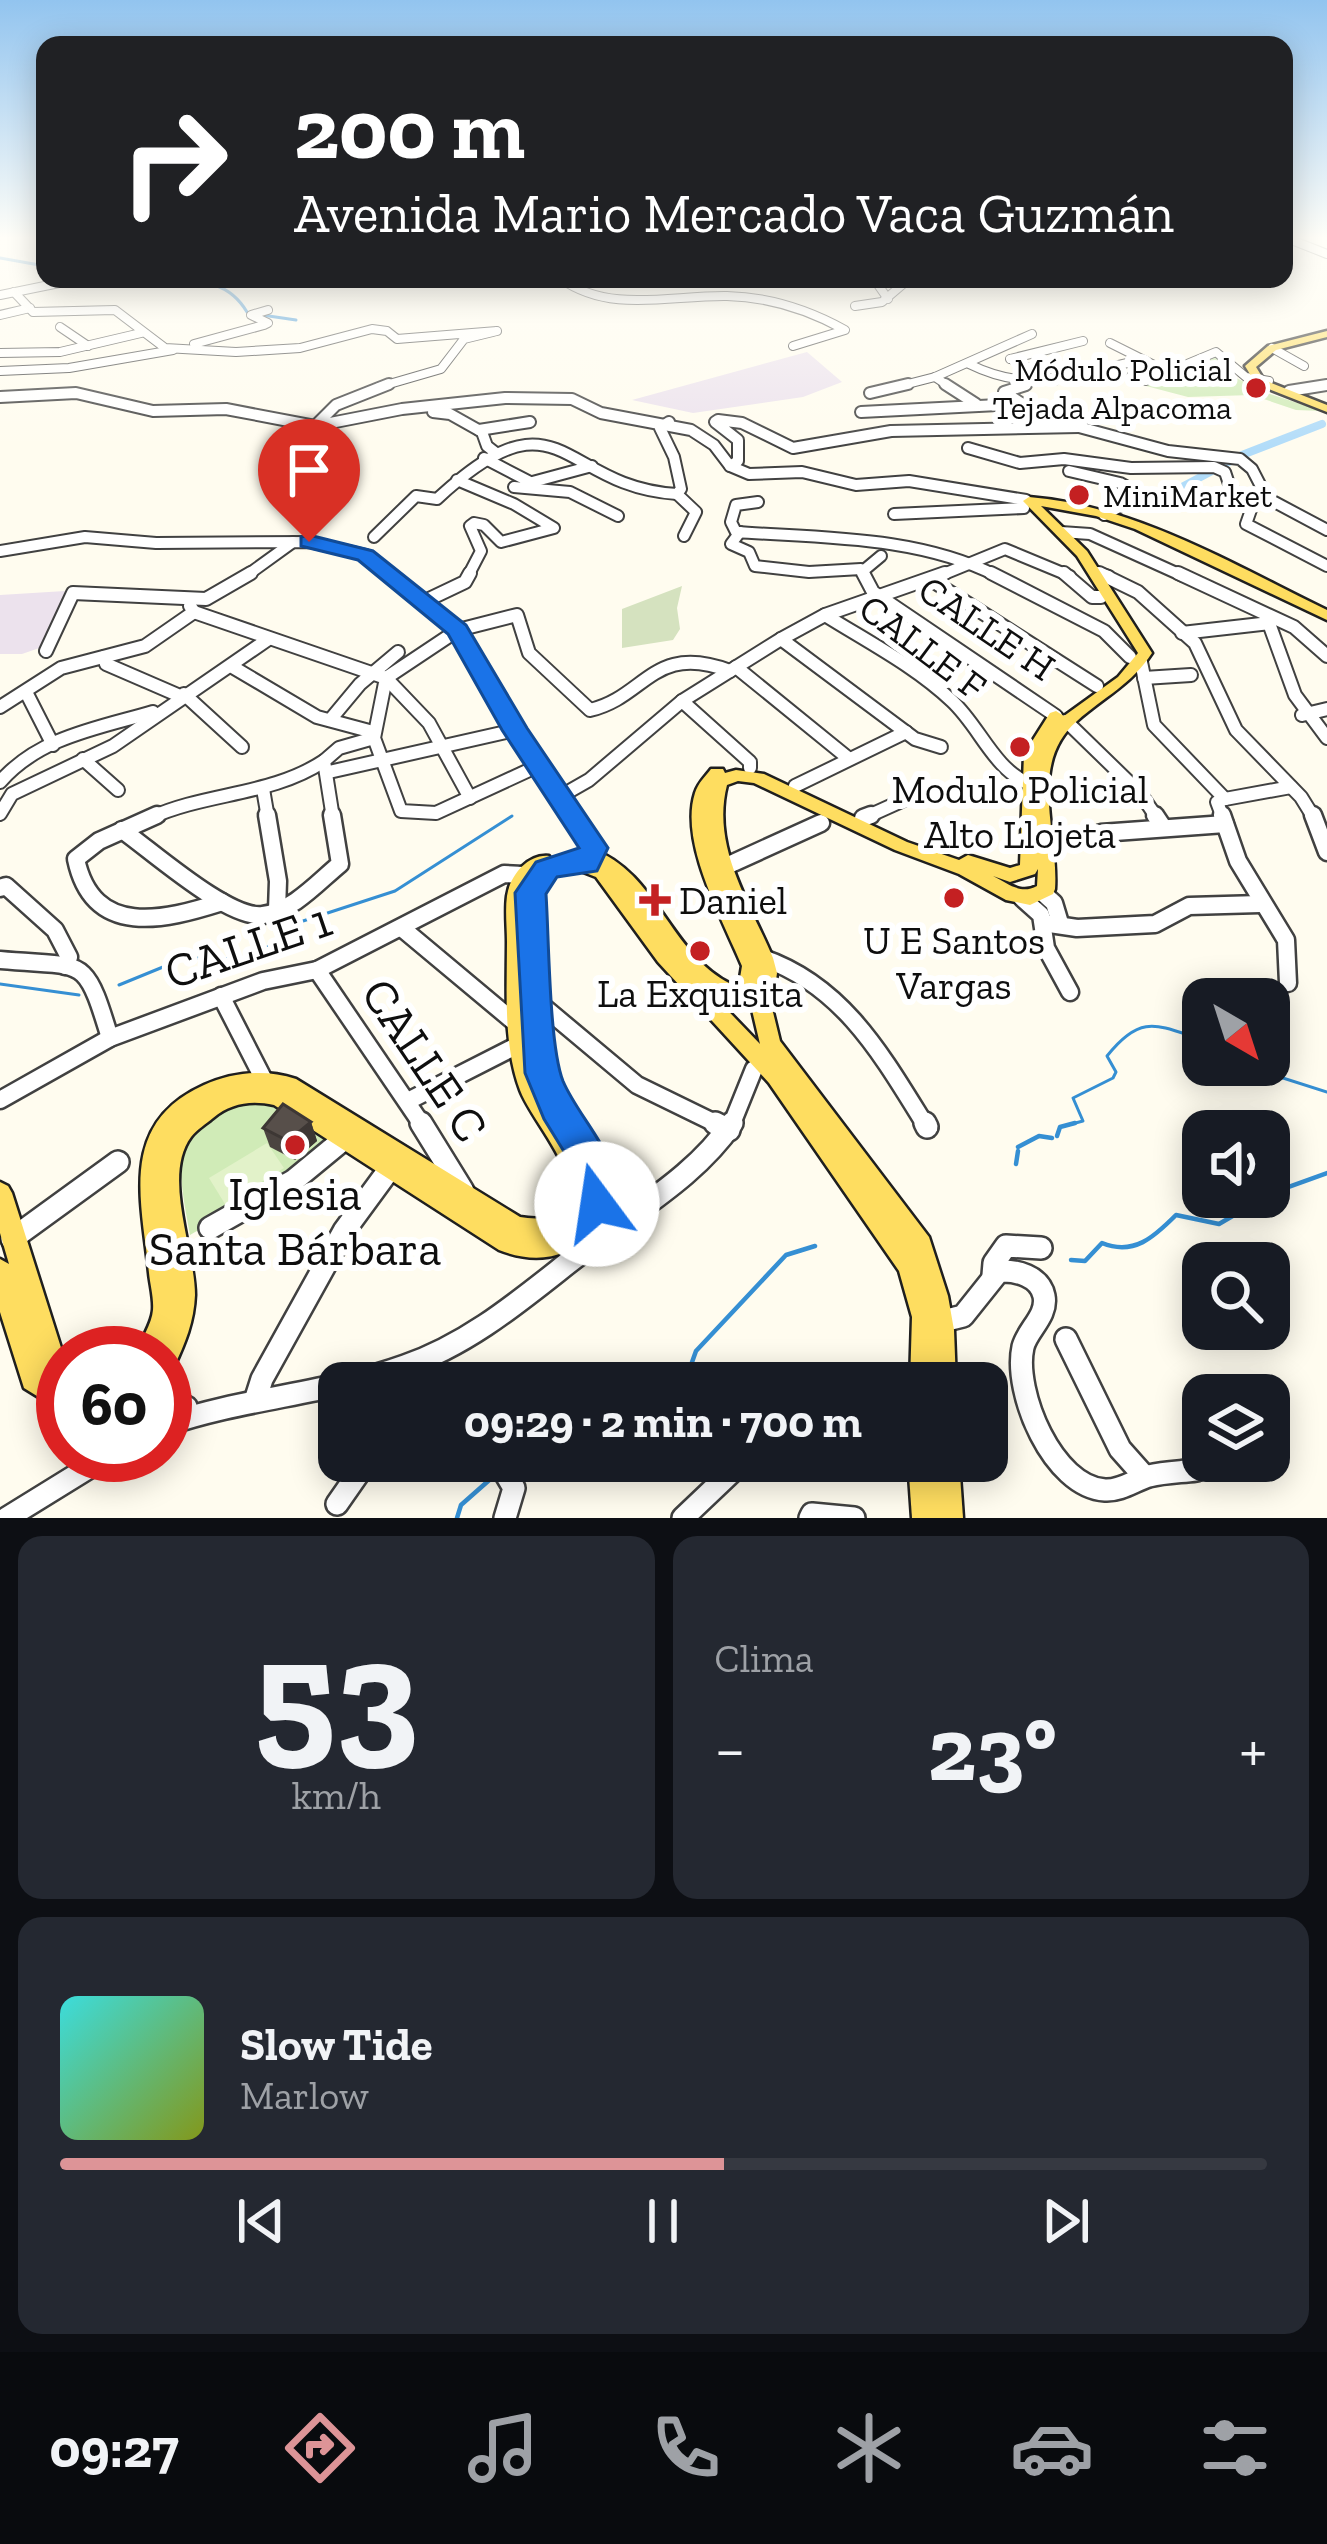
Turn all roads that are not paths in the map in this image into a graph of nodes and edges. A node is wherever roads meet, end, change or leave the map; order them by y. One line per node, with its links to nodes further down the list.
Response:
1 (30, 308): 4 (street); 6 (street)
2 (783, 308): 12 (street)
3 (268, 310): 13 (street)
4 (0, 315)
5 (60, 327): 11 (street)
6 (141, 333): 11 (street); 13 (street)
7 (1032, 334): 15 (street)
8 (1325, 335): 14 (main road)
9 (1084, 341): 17 (street)
10 (1110, 343): 18 (street)
11 (88, 346): 16 (street)
12 (793, 346)
13 (181, 348): 21 (street); 37 (street)
14 (1272, 348): 20 (street); 24 (main road)
15 (997, 352): 17 (street); 19 (street)
16 (0, 353)
17 (1010, 359): 23 (street)
18 (1140, 362): 23 (street); 24 (street)
19 (969, 364): 22 (street); 25 (street)
20 (1304, 366)
21 (0, 371)
22 (935, 376): 28 (street); 30 (street)
23 (1055, 381): 25 (street)
24 (1264, 381): 27 (main road)
25 (1026, 385): 31 (street)
26 (1327, 385): 27 (street)
27 (1285, 392): 32 (main road)
28 (870, 393)
29 (0, 397): 37 (street)
30 (976, 404): 31 (street); 33 (street)
31 (1024, 405): 38 (street)
32 (1327, 406)
33 (861, 412)
34 (375, 416): 36 (street); 37 (street); 39 (street)
35 (530, 422): 39 (street)
36 (669, 422): 43 (street); 48 (street)
37 (314, 426)
38 (1078, 427): 43 (street); 55 (street)
39 (478, 430): 41 (street)
40 (968, 448): 64 (street)
41 (490, 456): 42 (street); 45 (street); 46 (street)
42 (592, 466): 46 (street); 48 (street)
43 (730, 466): 51 (street)
44 (1069, 471): 52 (street)
45 (458, 481): 49 (street); 58 (street)
46 (530, 482): 47 (street)
47 (514, 488): 49 (street); 54 (street)
48 (677, 494): 59 (street)
49 (492, 495): 71 (street)
50 (758, 502): 56 (street)
51 (1028, 504): 52 (main road); 53 (street); 57 (main road)
52 (1106, 513): 73 (main road)
53 (894, 514)
54 (618, 516)
55 (1327, 530)
56 (740, 532): 63 (street); 65 (street)
57 (1057, 533): 66 (main road); 75 (street)
58 (374, 536)
59 (684, 536)
60 (293, 542): 61 (street); 70 (street); 71 (street)
61 (0, 551)
62 (881, 556): 65 (street)
63 (968, 561): 67 (street); 69 (street); 85 (street)
64 (1327, 566)
65 (863, 571): 68 (street)
66 (1090, 572): 69 (main road); 77 (street)
67 (931, 580): 68 (street); 89 (street)
68 (880, 596): 74 (street); 96 (street, CALLE H)
69 (1106, 597): 85 (main road)
70 (181, 600): 72 (street); 80 (street)
71 (423, 602): 76 (street)
72 (194, 612): 79 (street); 82 (street)
73 (1327, 613)
74 (825, 615): 78 (street); 113 (street, CALLE F)
75 (1268, 619): 77 (street); 83 (street); 95 (street)
76 (458, 630): 86 (street); 88 (street); 98 (street)
77 (1183, 633): 114 (street)
78 (782, 639): 86 (street); 99 (street)
79 (267, 640): 84 (street); 88 (street)
80 (46, 651)
81 (398, 652): 88 (street)
82 (104, 656): 90 (street); 91 (street)
83 (1327, 656)
84 (231, 666): 91 (street); 97 (street)
85 (1138, 666): 87 (street); 89 (main road); 96 (main road); 121 (street)
86 (733, 669): 92 (street); 106 (street)
87 (1191, 675)
88 (379, 676): 97 (street); 100 (street); 105 (street)
89 (1097, 686): 96 (main road)
90 (26, 692): 93 (street); 102 (street)
91 (178, 699): 102 (street); 103 (street); 107 (street)
92 (682, 701): 111 (street); 119 (street)
93 (0, 707)
94 (1327, 710): 95 (street)
95 (1302, 715): 101 (street)
96 (1061, 718): 113 (main road); 126 (street, CALLE H)
97 (330, 721): 100 (street)
98 (515, 730): 105 (street); 109 (street)
99 (906, 732): 104 (street); 106 (street)
100 (373, 735): 108 (street); 110 (street)
101 (1327, 737)
102 (53, 745): 112 (street)
103 (242, 747)
104 (941, 747)
105 (446, 748): 108 (street); 120 (street)
106 (848, 758): 117 (street)
107 (83, 759): 116 (street); 122 (street)
108 (381, 760): 110 (street); 120 (street)
109 (540, 765): 119 (street); 120 (street)
110 (327, 767): 115 (street); 138 (street)
111 (749, 772): 117 (main road); 131 (main road)
112 (0, 782)
113 (1035, 785): 123 (main road); 134 (main road)
114 (1291, 787): 121 (street); 129 (street)
115 (263, 789): 127 (street); 138 (street)
116 (118, 790)
117 (792, 790): 123 (main road)
118 (976, 790): 123 (street)
119 (561, 796): 130 (street)
120 (470, 798)
121 (1225, 799): 125 (street)
122 (0, 814)
123 (860, 822): 135 (main road)
124 (821, 823): 131 (street)
125 (1225, 824): 126 (street); 137 (street)
126 (1162, 827): 128 (street)
127 (122, 830): 136 (street); 136 (street)
128 (1101, 833)
129 (1327, 852)
130 (589, 860): 132 (main road); 146 (main road); 150 (main road); 151 (main road)
131 (715, 869): 141 (main road); 146 (main road)
132 (523, 875): 140 (street, CALLE 1); 151 (main road)
133 (0, 887): 143 (street)
134 (1043, 893): 135 (main road); 139 (street)
135 (1022, 898): 139 (street)
136 (222, 902): 138 (street)
137 (1260, 904): 139 (street); 145 (street)
138 (277, 910)
139 (1052, 923): 147 (street)
140 (403, 929): 144 (street, CALLE 1); 151 (street)
141 (763, 958): 149 (main road); 157 (street)
142 (0, 960): 143 (street)
143 (65, 966): 152 (street)
144 (317, 970): 148 (street, CALLE 1); 156 (street, CALLE C)
145 (1288, 978)
146 (733, 991): 149 (main road); 150 (main road)
147 (1070, 992)
148 (221, 997): 152 (street, CALLE 1); 154 (street)
149 (764, 1009): 150 (main road); 153 (main road)
150 (722, 1019): 153 (main road)
151 (530, 1028): 156 (street); 158 (street); 166 (main road)
152 (110, 1038): 155 (street, CALLE 1)
153 (768, 1076): 158 (street); 171 (main road); 177 (main road)
154 (261, 1085): 159 (main road); 160 (main road); 161 (main road)
155 (0, 1100)
156 (408, 1101): 164 (street, CALLE C)
157 (927, 1127)
158 (729, 1130): 166 (street)
159 (344, 1138): 161 (main road); 165 (street)
160 (165, 1141): 173 (main road); 174 (main road)
161 (397, 1161): 164 (main road); 181 (street)
162 (118, 1162): 167 (street)
163 (0, 1192): 167 (main road)
164 (458, 1201): 166 (main road)
165 (210, 1228)
166 (578, 1233): 176 (street)
167 (6, 1242): 172 (main road)
168 (1041, 1249): 170 (street)
169 (0, 1271): 179 (main road)
170 (993, 1275): 171 (street); 184 (street)
171 (943, 1322): 178 (main road)
172 (38, 1326)
173 (160, 1326)
174 (181, 1326)
175 (1066, 1339): 184 (street)
176 (416, 1362)
177 (924, 1362)
178 (944, 1362)
179 (36, 1381)
180 (318, 1390): 181 (street)
181 (255, 1402): 182 (street)
182 (192, 1417)
183 (1182, 1472): 184 (street)
184 (1144, 1476)
185 (65, 1482): 192 (street)
186 (353, 1482): 191 (street)
187 (514, 1482): 193 (street)
188 (721, 1482): 194 (street)
189 (931, 1482): 197 (main road)
190 (938, 1482): 198 (main road)
191 (337, 1504)
192 (7, 1518)
193 (505, 1518)
194 (683, 1518)
195 (810, 1518): 196 (street)
196 (854, 1518)
197 (926, 1518)
198 (949, 1518)

